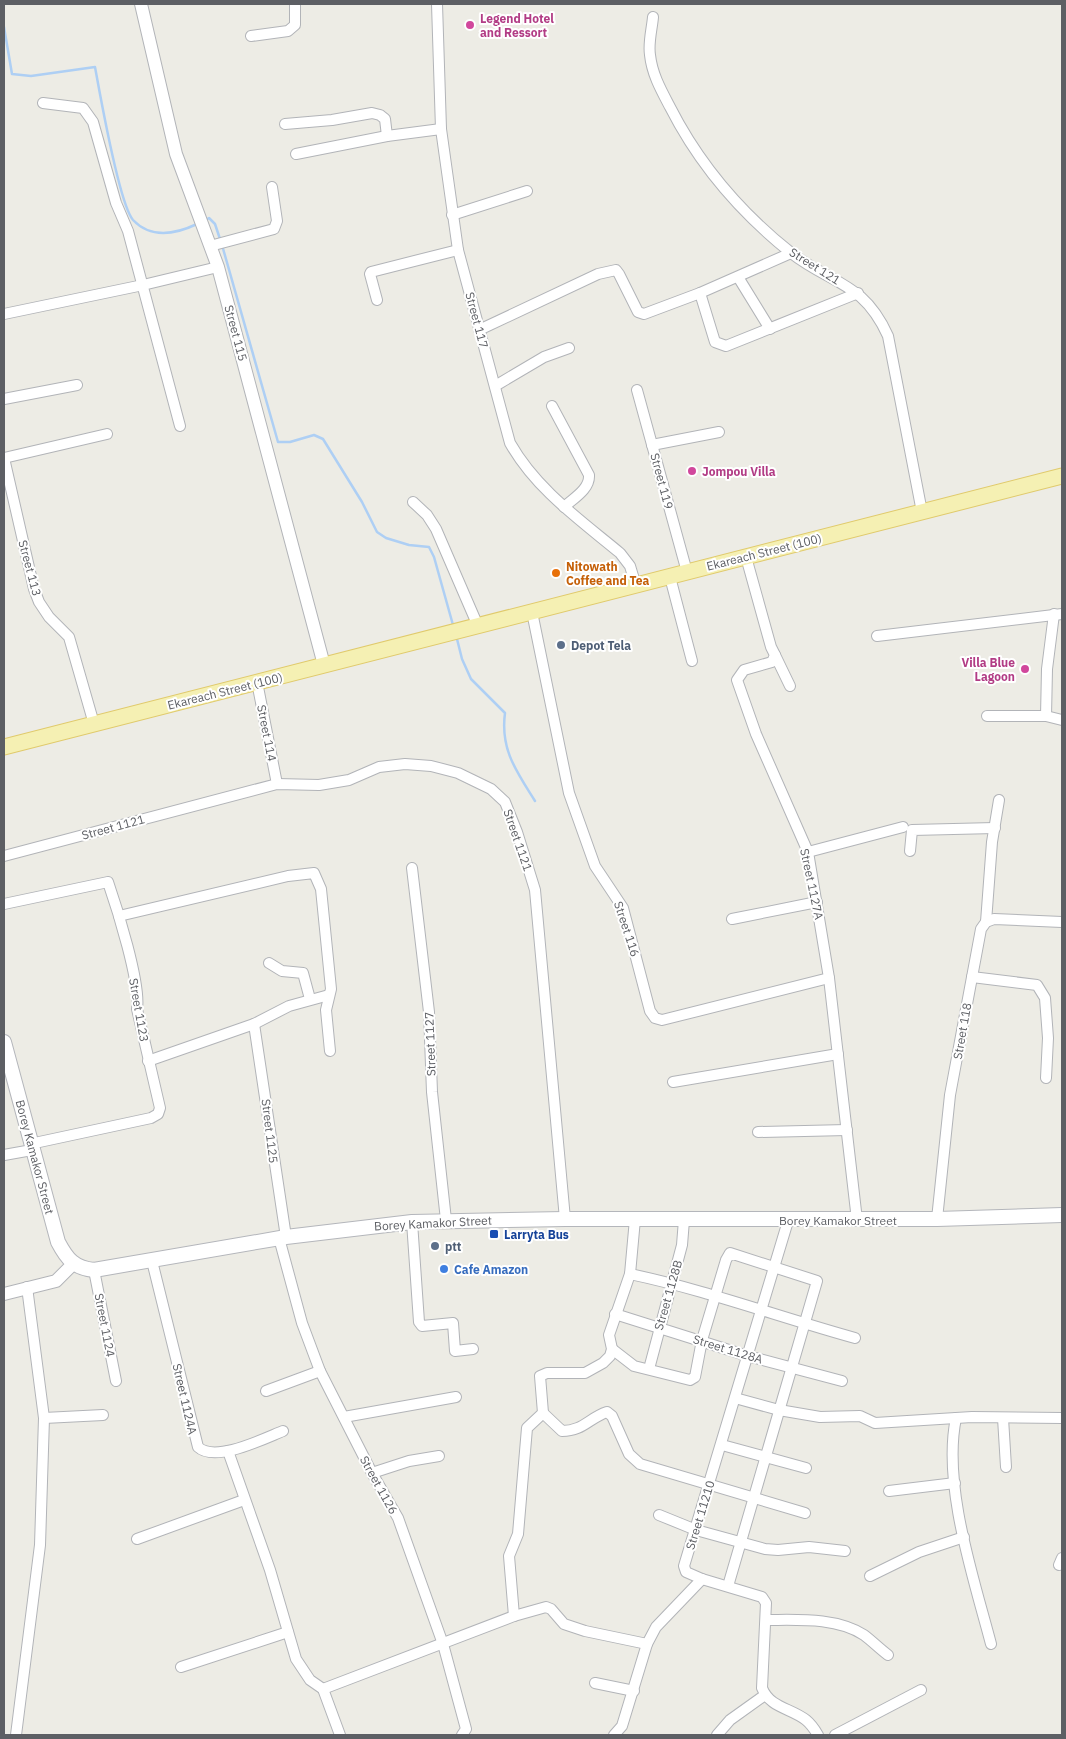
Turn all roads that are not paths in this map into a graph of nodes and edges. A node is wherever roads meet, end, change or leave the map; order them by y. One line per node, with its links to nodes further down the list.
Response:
1 (141, 4): 14 (street, Street 115)
2 (295, 4): 5 (street)
3 (436, 4): 8 (street, Street 117)
4 (653, 17): 16 (street, Street 121)
5 (251, 36)
6 (43, 103): 19 (street)
7 (285, 124): 9 (street)
8 (441, 128): 9 (street); 13 (street, Street 117)
9 (387, 136): 10 (street)
10 (296, 154)
11 (272, 187): 14 (street)
12 (527, 191): 13 (street)
13 (452, 215): 15 (street, Street 117)
14 (208, 240): 17 (street, Street 115)
15 (458, 250): 22 (street); 24 (street, Street 117)
16 (791, 253): 18 (street); 21 (street, Street 121)
17 (218, 267): 19 (street); 51 (street, Street 115)
18 (738, 277): 20 (street); 25 (street)
19 (143, 285): 23 (street); 32 (street)
20 (700, 293): 24 (street); 25 (street)
21 (858, 293): 25 (street); 40 (street, Street 121)
22 (377, 300)
23 (4, 314)
24 (479, 330): 28 (street, Street 117)
25 (770, 330)
26 (569, 348): 28 (street)
27 (77, 384): 30 (street)
28 (495, 386): 39 (street, Street 117)
29 (637, 390): 35 (street, Street 119)
30 (4, 399)
31 (552, 406): 39 (street)
32 (180, 426)
33 (719, 432): 35 (street)
34 (107, 434): 36 (street)
35 (652, 445): 42 (street, Street 119)
36 (4, 458): 57 (street, Street 113)
37 (1062, 476): 40 (main road, Ekareach Street (100))
38 (413, 502): 47 (street)
39 (564, 507): 44 (street, Street 117)
40 (922, 512): 41 (main road, Ekareach Street (100))
41 (746, 557): 42 (main road, Ekareach Street (100)); 49 (street)
42 (687, 572): 43 (main road, Ekareach Street (100))
43 (670, 577): 44 (main road, Ekareach Street (100)); 50 (street)
44 (636, 586): 45 (main road, Ekareach Street (100))
45 (532, 612): 47 (main road, Ekareach Street (100)); 75 (street, Street 116)
46 (1058, 614): 48 (street); 55 (street)
47 (472, 628): 51 (main road, Ekareach Street (100))
48 (877, 636)
49 (775, 655): 53 (street); 64 (street, Street 1127A)
50 (692, 661)
51 (324, 665): 52 (main road, Ekareach Street (100))
52 (257, 682): 57 (main road, Ekareach Street (100)); 59 (street, Street 114)
53 (790, 686)
54 (987, 716): 55 (street)
55 (1046, 716): 56 (street)
56 (1062, 720)
57 (94, 724): 58 (main road, Ekareach Street (100))
58 (4, 747)
59 (278, 784): 65 (street, Street 1121); 90 (street, Street 1121)
60 (999, 800): 62 (street, Street 118)
61 (903, 827): 64 (street)
62 (995, 828): 63 (street); 71 (street, Street 118)
63 (910, 851)
64 (808, 852): 67 (street, Street 1127A)
65 (4, 856)
66 (412, 868): 93 (street, Street 1127)
67 (817, 902): 70 (street); 75 (street, Street 1127A)
68 (4, 904): 69 (street, Street 1123)
69 (119, 916): 76 (street); 82 (street, Street 1123)
70 (732, 919)
71 (986, 922): 72 (street); 74 (street, Street 118)
72 (1062, 922)
73 (269, 963): 77 (street)
74 (972, 976): 83 (street); 92 (street, Street 118)
75 (829, 978): 81 (street, Street 1127A)
76 (329, 994): 77 (street); 80 (street)
77 (310, 999): 78 (street)
78 (254, 1024): 82 (street); 98 (street, Street 1125)
79 (4, 1042): 87 (main road, Borey Kamakor Street)
80 (330, 1050)
81 (838, 1054): 84 (street); 85 (street, Street 1127A)
82 (148, 1061): 87 (street, Street 1123)
83 (1046, 1078)
84 (673, 1082)
85 (847, 1130): 86 (street); 95 (street, Street 1127A)
86 (758, 1132)
87 (31, 1147): 88 (street, Street 1123); 100 (main road, Borey Kamakor Street)
88 (4, 1155)
89 (1062, 1215): 92 (main road, Borey Kamakor Street)
90 (565, 1219): 91 (main road, Borey Kamakor Street); 93 (main road, Borey Kamakor Street)
91 (635, 1219): 94 (main road, Borey Kamakor Street); 103 (street)
92 (937, 1219): 95 (main road, Borey Kamakor Street)
93 (446, 1220): 97 (main road, Borey Kamakor Street)
94 (684, 1220): 96 (main road, Borey Kamakor Street); 104 (street, Street 1128B)
95 (857, 1220): 96 (main road, Borey Kamakor Street)
96 (788, 1221): 101 (street, Street 11210)
97 (412, 1222): 98 (main road, Borey Kamakor Street); 114 (street)
98 (282, 1238): 99 (main road, Borey Kamakor Street); 119 (street, Street 1126)
99 (152, 1261): 102 (main road, Borey Kamakor Street); 135 (street, Street 1124A)
100 (73, 1264): 102 (main road, Borey Kamakor Street); 105 (street)
101 (775, 1267): 107 (street); 108 (street, Street 11210); 110 (street)
102 (94, 1270): 120 (street, Street 1124)
103 (630, 1274): 104 (street); 109 (street)
104 (672, 1283): 107 (street); 111 (street, Street 1128B)
105 (27, 1288): 106 (street); 129 (street)
106 (4, 1294)
107 (717, 1295): 108 (street); 113 (street)
108 (761, 1311): 110 (street); 116 (street, Street 11210)
109 (615, 1314): 111 (street, Street 1128A); 115 (street)
110 (804, 1324): 112 (street); 117 (street)
111 (658, 1328): 113 (street, Street 1128A); 118 (street, Street 1128B)
112 (855, 1338)
113 (702, 1340): 116 (street, Street 1128A); 118 (street)
114 (473, 1349)
115 (612, 1349): 118 (street); 126 (street)
116 (748, 1356): 117 (street, Street 1128A); 124 (street, Street 11210)
117 (791, 1368): 121 (street, Street 1128A); 125 (street)
118 (649, 1369)
119 (320, 1371): 122 (street); 128 (street, Street 1126)
120 (116, 1381)
121 (842, 1382)
122 (266, 1391)
123 (456, 1397): 128 (street)
124 (735, 1398): 125 (street); 134 (street, Street 11210)
125 (779, 1410): 130 (street); 137 (street)
126 (543, 1413): 142 (street); 156 (street)
127 (103, 1415): 129 (street)
128 (344, 1417): 140 (street, Street 1126)
129 (44, 1418): 169 (street)
130 (956, 1418): 131 (street); 141 (street)
131 (1003, 1418): 132 (street); 138 (street)
132 (1062, 1418)
133 (283, 1431): 135 (street, Street 1124A)
134 (722, 1445): 137 (street); 142 (street, Street 11210)
135 (228, 1451): 145 (street)
136 (439, 1456): 140 (street)
137 (766, 1457): 139 (street); 144 (street)
138 (1006, 1466)
139 (806, 1468)
140 (372, 1473): 159 (street, Street 1126)
141 (955, 1483): 143 (street); 149 (street)
142 (710, 1484): 144 (street); 148 (street, Street 11210)
143 (889, 1491)
144 (754, 1499): 146 (street); 151 (street)
145 (244, 1500): 150 (street); 158 (street)
146 (805, 1513)
147 (659, 1515): 148 (street)
148 (696, 1530): 151 (street); 154 (street, Street 11210)
149 (964, 1537): 153 (street); 161 (street)
150 (137, 1539)
151 (741, 1543): 152 (street); 155 (street)
152 (845, 1551)
153 (870, 1576)
154 (702, 1580): 155 (street, Street 11210); 160 (street)
155 (728, 1586): 157 (street, Street 11210)
156 (514, 1616): 159 (street); 160 (street)
157 (766, 1620): 162 (street); 168 (street, Street 11210)
158 (288, 1632): 163 (street); 165 (street)
159 (443, 1644): 165 (street); 171 (street, Street 1126)
160 (647, 1644): 166 (street)
161 (990, 1644)
162 (888, 1655)
163 (181, 1667)
164 (594, 1683): 166 (street)
165 (324, 1689): 170 (street)
166 (634, 1690): 172 (street)
167 (921, 1690): 175 (street)
168 (765, 1695): 173 (street); 174 (street)
169 (16, 1735)
170 (340, 1735)
171 (462, 1735)
172 (614, 1735)
173 (717, 1735)
174 (818, 1735)
175 (835, 1735)

